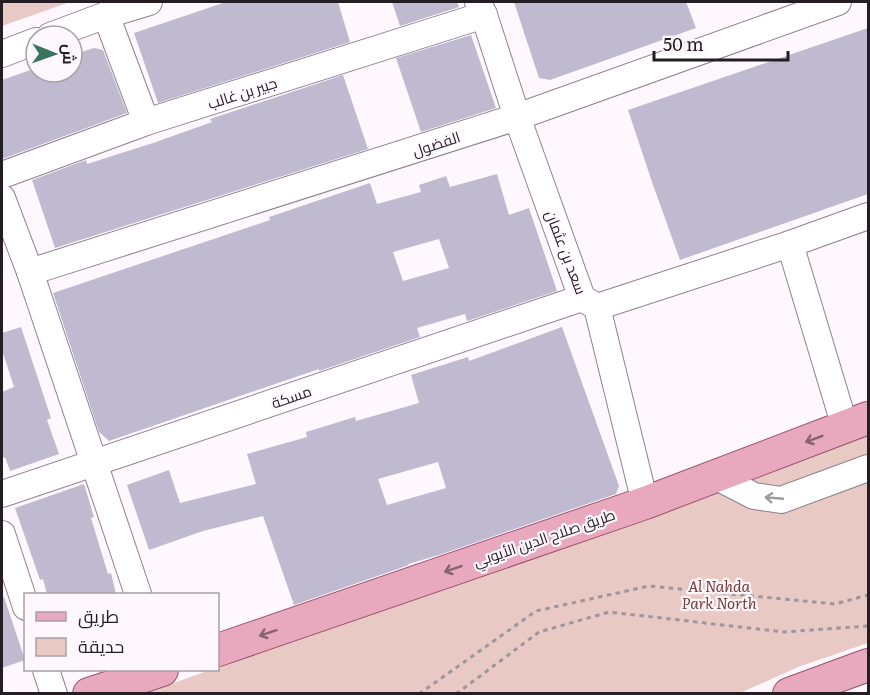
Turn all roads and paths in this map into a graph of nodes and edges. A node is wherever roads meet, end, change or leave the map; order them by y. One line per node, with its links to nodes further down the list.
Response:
1 (149, 2): 4 (street)
2 (834, 2): 8 (street, الفضول)
3 (481, 8): 8 (street, سعد بن عثمان); 9 (street, جبير بن غالب)
4 (106, 15): 5 (street); 9 (street)
5 (82, 24)
6 (24, 46): 7 (street)
7 (2, 54)
8 (517, 117): 14 (street, الفضول); 15 (street, سعد بن عثمان)
9 (146, 122): 10 (street, جبير بن غالب)
10 (2, 175)
11 (2, 198): 14 (street)
12 (868, 216): 13 (street, مسكة)
13 (790, 244): 15 (street, مسكة); 16 (street)
14 (30, 272): 17 (street)
15 (589, 303): 17 (street, مسكة); 21 (street, سعد بن عثمان)
16 (857, 422): 19 (main road, طريق صلاح الدين الأيوبي, one-way to 19)
17 (93, 462): 20 (street, مسكة); 23 (street)
18 (868, 468): 19 (street, one-way to 19)
19 (715, 476): 21 (main road, طريق صلاح الدين الأيوبي)
20 (2, 494)
21 (645, 502): 27 (main road, طريق صلاح الدين الأيوبي, one-way to 27)
22 (2, 534): 25 (street)
23 (138, 593)
24 (868, 595): 34 (path)
25 (24, 601)
26 (868, 626): 35 (path)
27 (219, 650)
28 (868, 665): 31 (main road)
29 (47, 671): 32 (street)
30 (141, 680): 33 (main road)
31 (834, 686): 36 (main road)
32 (54, 693)
33 (89, 693)
34 (419, 693)
35 (456, 693)
36 (789, 693)

